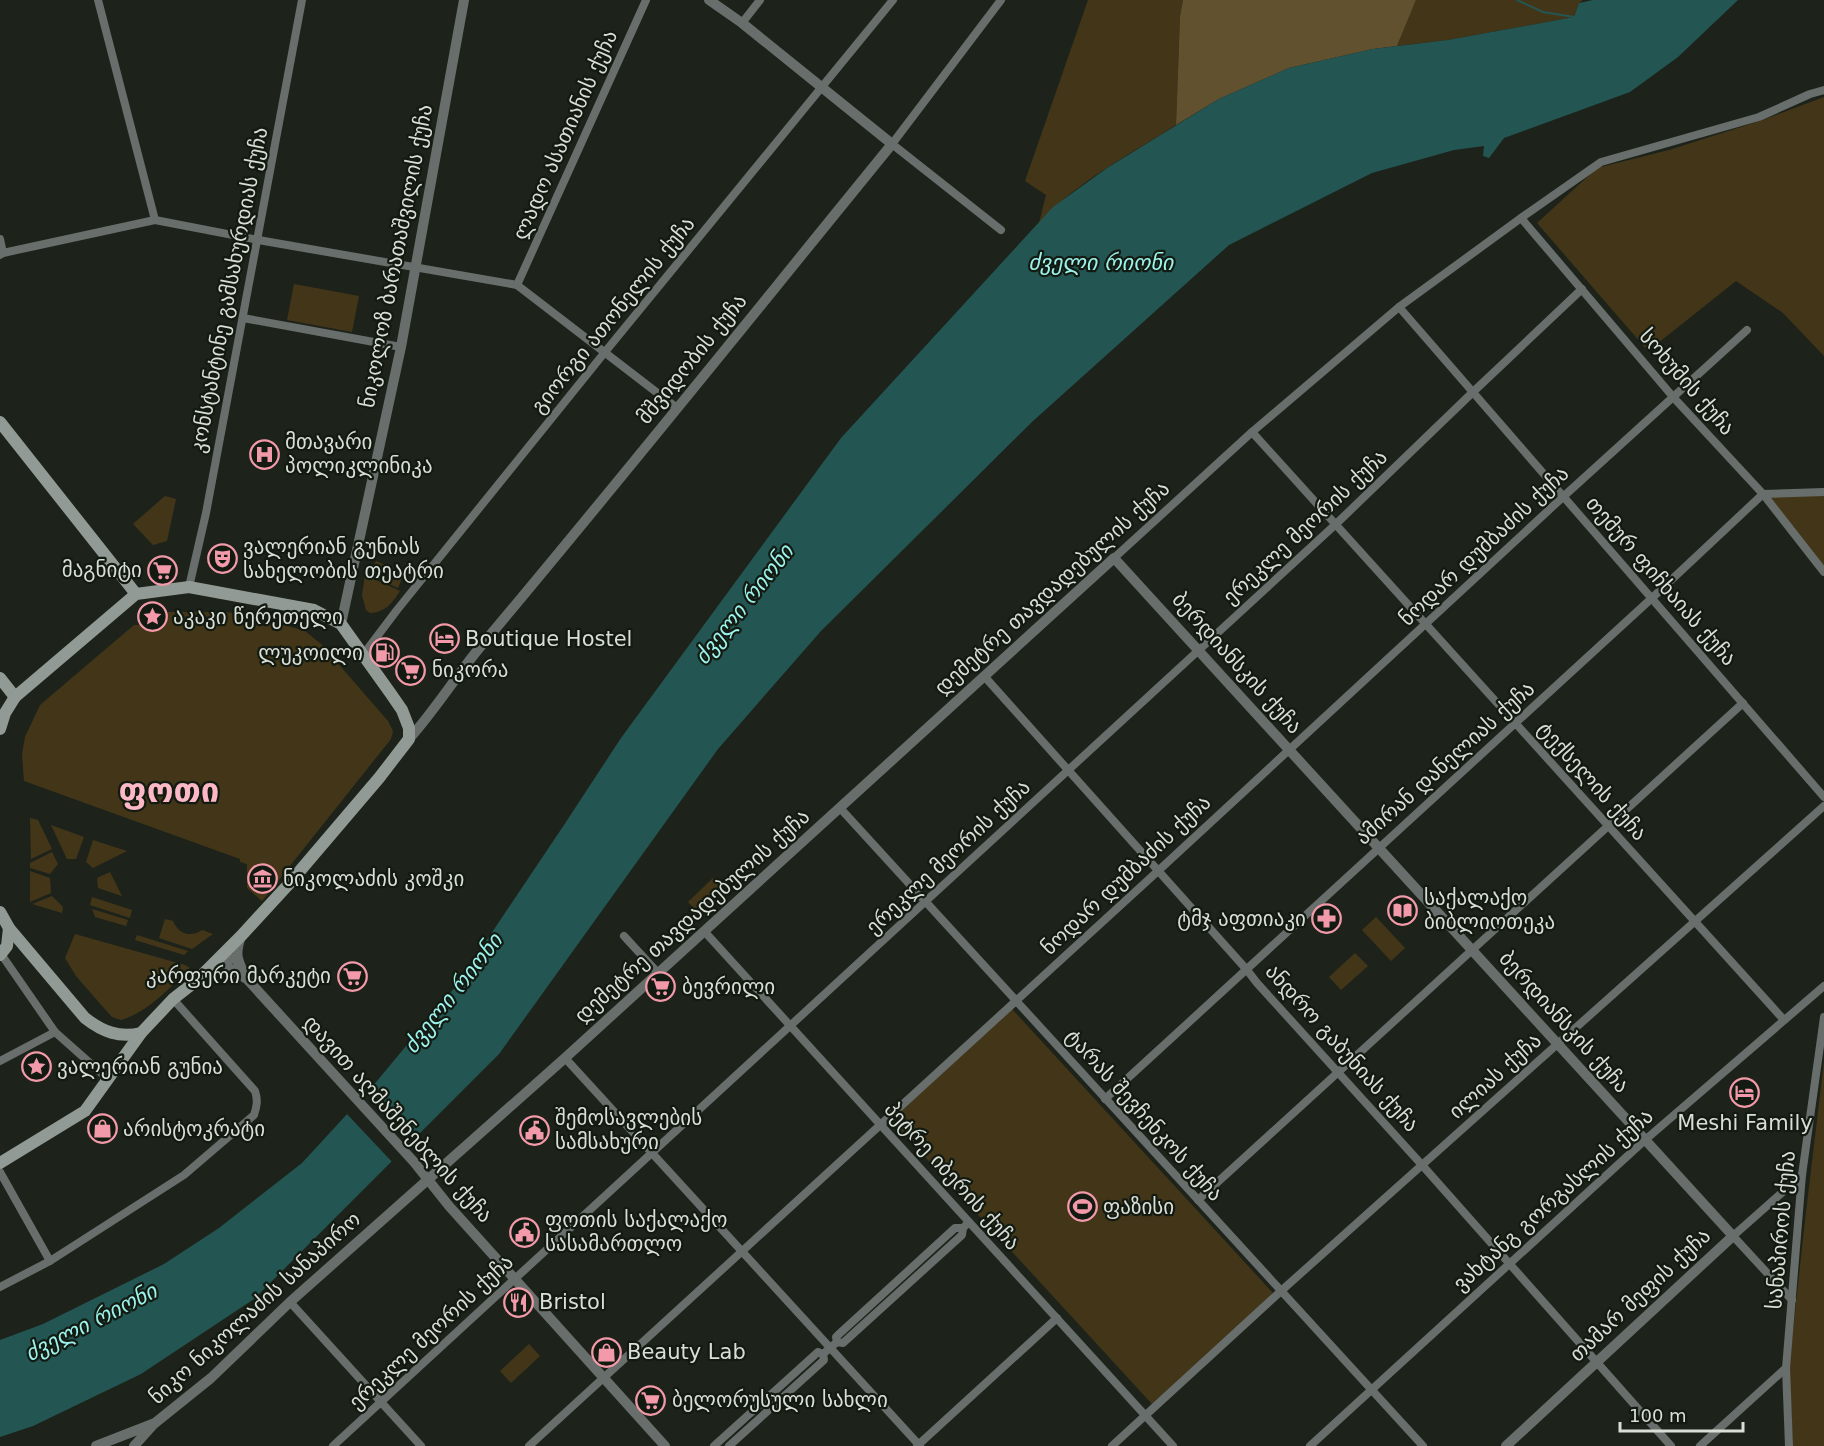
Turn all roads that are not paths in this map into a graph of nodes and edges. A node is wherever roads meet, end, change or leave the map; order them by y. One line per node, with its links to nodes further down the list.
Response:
1 (98, 0): 14 (street)
2 (302, 0): 17 (street, კონსტანტინე გამსახურდიას ქუჩა)
3 (464, 0): 19 (street, ნიკოლოზ ბარათაშვილის ქუჩა)
4 (646, 0): 20 (street, ლადო ასათიანის ქუჩა)
5 (709, 0): 9 (street)
6 (760, 0): 9 (street)
7 (893, 0): 10 (street, გიორგი ათონელის ქუჩა)
8 (1001, 0): 12 (street, მშვიდობის ქუჩა)
9 (742, 23): 10 (street)
10 (822, 89): 12 (street); 26 (street, გიორგი ათონელის ქუჩა)
11 (1824, 90): 13 (street, დემეტრე თავდადებულის ქუჩა)
12 (892, 144): 15 (street); 29 (street, მშვიდობის ქუჩა)
13 (1521, 218): 21 (street, სოხუმის ქუჩა); 22 (street, დემეტრე თავდადებულის ქუჩა)
14 (155, 220): 17 (street); 18 (street)
15 (1001, 230)
16 (0, 239): 18 (street)
17 (257, 240): 19 (street); 23 (street, კონსტანტინე გამსახურდიას ქუჩა)
18 (2, 254)
19 (414, 268): 20 (street); 25 (street, ნიკოლოზ ბარათაშვილის ქუჩა)
20 (517, 285): 26 (street)
21 (1582, 289): 27 (street, ერეკლე მეორის ქუჩა); 28 (street, სოხუმის ქუჩა)
22 (1399, 307): 27 (street, თემურ ფიჩხაიას ქუჩა); 31 (street, დემეტრე თავდადებულის ქუჩა)
23 (243, 318): 25 (street); 38 (street, კონსტანტინე გამსახურდიას ქუჩა)
24 (1747, 330): 28 (street, ნოდარ დუმბაძის ქუჩა)
25 (401, 347): 41 (street, ნიკოლოზ ბარათაშვილის ქუჩა)
26 (605, 352): 29 (street); 44 (street, გიორგი ათონელის ქუჩა)
27 (1473, 392): 34 (street, თემურ ფიჩხაიას ქუჩა); 35 (street, ერეკლე მეორის ქუჩა)
28 (1674, 398): 33 (street, სოხუმის ქუჩა); 34 (street, ნოდარ დუმბაძის ქუჩა)
29 (677, 408): 51 (street, მშვიდობის ქუჩა)
30 (0, 422): 39 (main road)
31 (1252, 432): 35 (street, ტექსელის ქუჩა); 36 (street, დემეტრე თავდადებულის ქუჩა)
32 (1824, 492): 33 (street)
33 (1763, 494): 37 (street, სოხუმის ქუჩა); 40 (street, ამირან დანელიას ქუჩა)
34 (1564, 496): 40 (street, თემურ ფიჩხაიას ქუჩა); 42 (street, ნოდარ დუმბაძის ქუჩა)
35 (1336, 524): 42 (street, ტექსელის ქუჩა); 43 (street, ერეკლე მეორის ქუჩა)
36 (1114, 558): 43 (street, ბერდიანსკის ქუჩა); 45 (street, დემეტრე თავდადებულის ქუჩა)
37 (1824, 572)
38 (189, 587): 39 (main road); 41 (main road)
39 (136, 594): 47 (main road)
40 (1652, 598): 48 (street, თემურ ფიჩხაიას ქუჩა); 50 (street, ამირან დანელიას ქუჩა)
41 (341, 624): 44 (main road)
42 (1426, 624): 50 (street, ტექსელის ქუჩა); 54 (street, ნოდარ დუმბაძის ქუჩა)
43 (1199, 650): 54 (street, ბერდიანსკის ქუჩა); 55 (street, ერეკლე მეორის ქუჩა)
44 (363, 655): 49 (main road)
45 (984, 676): 55 (street, ანდრო გაბუნიას ქუჩა); 58 (street, დემეტრე თავდადებულის ქუჩა)
46 (0, 678): 47 (main road)
47 (15, 697): 52 (main road)
48 (1743, 703): 56 (street, თემურ ფიჩხაიას ქუჩა); 59 (street)
49 (402, 710): 51 (street); 53 (main road)
50 (1516, 723): 59 (street, ტექსელის ქუჩა); 60 (street, ამირან დანელიას ქუჩა)
51 (422, 724): 53 (street, მშვიდობის ქუჩა)
52 (0, 729)
53 (409, 739): 67 (main road)
54 (1289, 750): 60 (street, ბერდიანსკის ქუჩა); 61 (street, ნოდარ დუმბაძის ქუჩა)
55 (1068, 770): 61 (street, ანდრო გაბუნიას ქუჩა); 62 (street, ერეკლე მეორის ქუჩა)
56 (1824, 797)
57 (1824, 806): 64 (street, ილიას ქუჩა)
58 (840, 808): 62 (street, ტარას შევჩენკოს ქუჩა); 66 (street, დემეტრე თავდადებულის ქუჩა)
59 (1608, 826): 64 (street, ტექსელის ქუჩა); 69 (street)
60 (1379, 848): 69 (street, ბერდიანსკის ქუჩა); 72 (street, ამირან დანელიას ქუჩა)
61 (1158, 871): 72 (street, ანდრო გაბუნიას ქუჩა); 77 (street, ნოდარ დუმბაძის ქუჩა)
62 (926, 902): 77 (street, ტარას შევჩენკოს ქუჩა); 80 (street, ერეკლე მეორის ქუჩა)
63 (0, 912): 65 (main road)
64 (1695, 922): 79 (street, ტექსელის ქუჩა); 83 (street, ილიას ქუჩა)
65 (9, 928): 70 (main road); 82 (main road)
66 (704, 931): 73 (street, დემეტრე თავდადებულის ქუჩა); 80 (street, პეტრე იბერის ქუჩა)
67 (241, 936): 71 (street); 74 (main road)
68 (624, 936): 73 (street)
69 (1472, 950): 83 (street, ბერდიანსკის ქუჩა); 86 (street)
70 (0, 955): 81 (street)
71 (234, 966): 74 (street); 96 (street, დავით აღმაშენებლის ქუჩა)
72 (1247, 970): 86 (street, ანდრო გაბუნიას ქუჩა); 88 (street, ამირან დანელიას ქუჩა)
73 (658, 973): 84 (street, დემეტრე თავდადებულის ქუჩა)
74 (201, 975): 76 (main road)
75 (1824, 986): 79 (street, ვახტანგ გორგასლის ქუჩა)
76 (173, 999): 82 (main road); 101 (street)
77 (1016, 1001): 88 (street, ტარას შევჩენკოს ქუჩა); 89 (street, ნოდარ დუმბაძის ქუჩა)
78 (1824, 1017): 95 (street, სანაპიროს ქუჩა)
79 (1784, 1020): 90 (street, ვახტანგ გორგასლის ქუჩა)
80 (790, 1026): 89 (street, პეტრე იბერის ქუჩა); 91 (street, ერეკლე მეორის ქუჩა)
81 (55, 1032): 85 (street); 87 (street)
82 (141, 1033): 87 (main road)
83 (1558, 1044): 90 (street, ბერდიანსკის ქუჩა); 93 (street, ილიას ქუჩა)
84 (565, 1058): 91 (street); 96 (street, დემეტრე თავდადებულის ქუჩა)
85 (0, 1061)
86 (1338, 1072): 93 (street, ანდრო გაბუნიას ქუჩა); 97 (street)
87 (108, 1079): 92 (main road)
88 (1106, 1099): 97 (street, ტარას შევჩენკოს ქუჩა)
89 (880, 1124): 98 (street, პეტრე იბერის ქუჩა); 100 (street, ნოდარ დუმბაძის ქუჩა)
90 (1645, 1140): 99 (street, ბერდიანსკის ქუჩა); 102 (street, ვახტანგ გორგასლის ქუჩა)
91 (652, 1152): 100 (street); 103 (street, ერეკლე მეორის ქუჩა)
92 (0, 1163)
93 (1422, 1165): 102 (street, ანდრო გაბუნიას ქუჩა); 105 (street, ილიას ქუჩა)
94 (0, 1172): 101 (street)
95 (1802, 1175): 99 (street, თამარ მეფის ქუჩა); 106 (street, სანაპიროს ქუჩა)
96 (429, 1180): 103 (street, დავით აღმაშენებლის ქუჩა); 107 (street, ნიკო ნიკოლაძის სანაპირო)
97 (1198, 1200): 105 (street, ტარას შევჩენკოს ქუჩა)
98 (966, 1225): 108 (street, პეტრე იბერის ქუჩა); 109 (street)
99 (1733, 1236): 106 (street, ბერდიანსკის ქუჩა); 110 (street, თამარ მეფის ქუჩა)
100 (741, 1251): 109 (street); 112 (street, ნოდარ დუმბაძის ქუჩა)
101 (50, 1261): 104 (street)
102 (1510, 1263): 110 (street, ანდრო გაბუნიას ქუჩა); 113 (street, ვახტანგ გორგასლის ქუჩა)
103 (514, 1279): 112 (street, დავით აღმაშენებლის ქუჩა); 114 (street, ერეკლე მეორის ქუჩა)
104 (0, 1287)
105 (1281, 1291): 113 (street, ტარას შევჩენკოს ქუჩა); 115 (street, ილიას ქუჩა)
106 (1792, 1300): 111 (street, სანაპიროს ქუჩა)
107 (290, 1302): 114 (street); 116 (street, ნიკო ნიკოლაძის სანაპირო)
108 (1057, 1318): 115 (street, პეტრე იბერის ქუჩა); 125 (street)
109 (830, 1348): 123 (street); 124 (street); 125 (street)
110 (1597, 1361): 130 (street, თამარ მეფის ქუჩა); 131 (street, ანდრო გაბუნიას ქუჩა)
111 (1786, 1368): 132 (street); 133 (street, სანაპიროს ქუჩა)
112 (603, 1378): 121 (street, ნოდარ დუმბაძის ქუჩა); 122 (street, დავით აღმაშენებლის ქუჩა)
113 (1372, 1390): 128 (street, ვახტანგ გორგასლის ქუჩა); 129 (street, ტარას შევჩენკოს ქუჩა)
114 (381, 1402): 119 (street, ერეკლე მეორის ქუჩა); 120 (street)
115 (1145, 1416): 126 (street, ილიას ქუჩა); 127 (street, პეტრე იბერის ქუჩა)
116 (155, 1423): 117 (street, ნიკო ნიკოლაძის სანაპირო); 118 (street)
117 (96, 1446)
118 (134, 1446)
119 (333, 1446)
120 (421, 1446)
121 (529, 1446)
122 (665, 1446)
123 (714, 1446)
124 (729, 1446)
125 (919, 1446)
126 (1112, 1446)
127 (1173, 1446)
128 (1310, 1446)
129 (1423, 1446)
130 (1506, 1446)
131 (1671, 1446)
132 (1700, 1446)
133 (1789, 1446)

